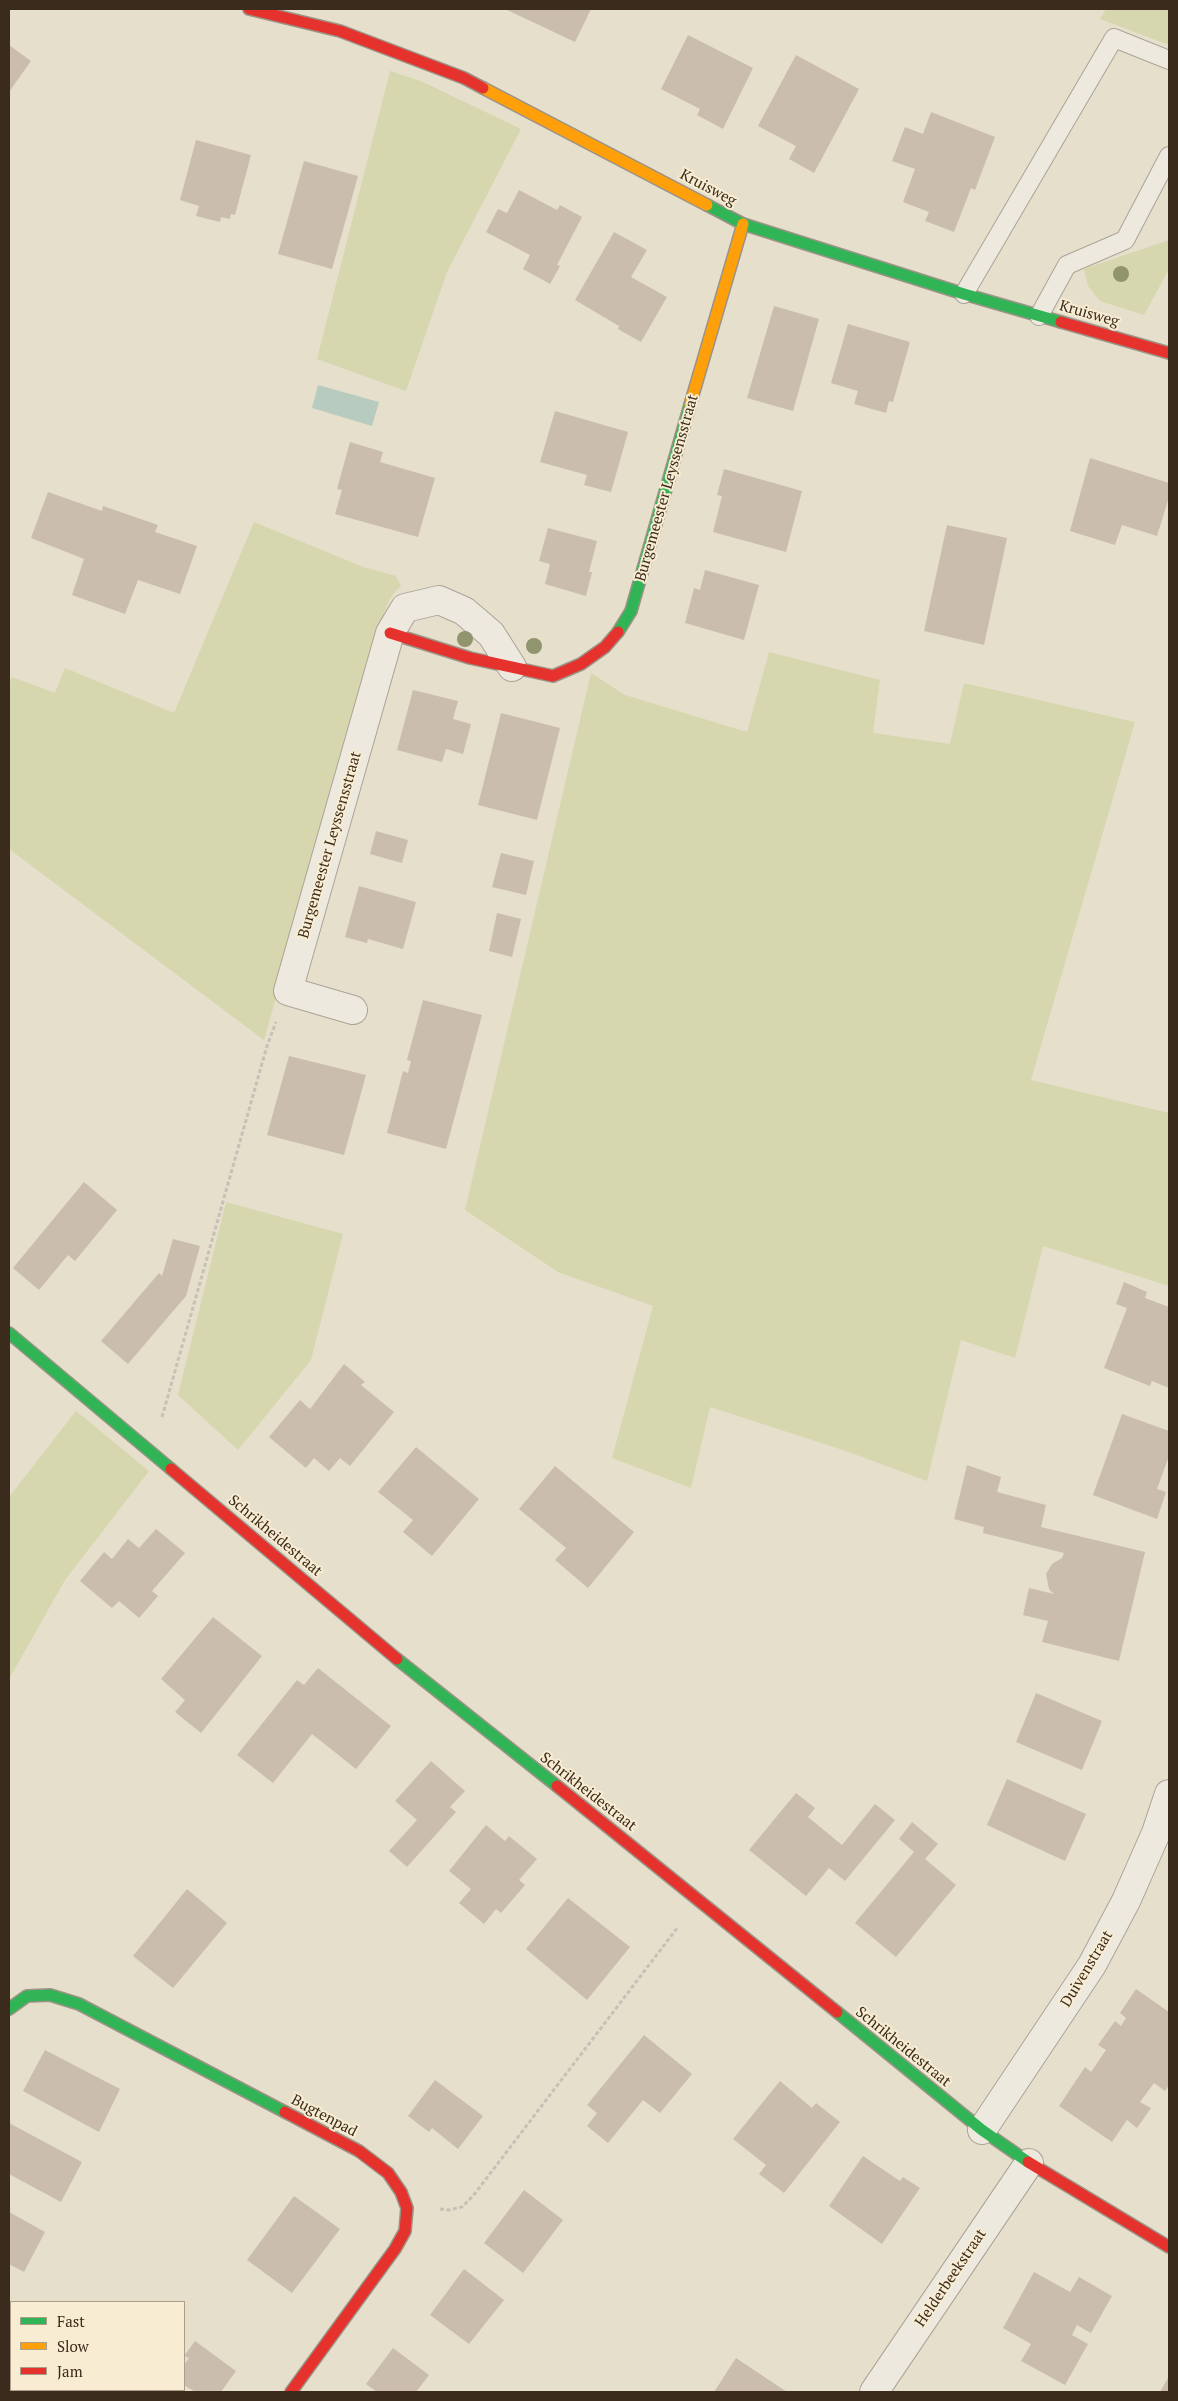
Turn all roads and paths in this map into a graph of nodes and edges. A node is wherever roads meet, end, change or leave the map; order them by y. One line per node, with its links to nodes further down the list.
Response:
1 (249, 9): 4 (street, Kruisweg)
2 (1169, 60): 5 (lane)
3 (1169, 156): 6 (lane)
4 (743, 224): 5 (street, Kruisweg); 9 (street, Burgemeester Leyssensstraat)
5 (964, 294): 6 (street, Kruisweg)
6 (1038, 316): 7 (street, Kruisweg)
7 (1169, 353)
8 (390, 633): 9 (street, Burgemeester Leyssensstraat); 9 (street, Burgemeester Leyssensstraat); 10 (street, Burgemeester Leyssensstraat)
9 (512, 668)
10 (288, 991): 11 (street); 13 (path)
11 (353, 1010)
12 (9, 1333): 13 (street, Schrikheidestraat)
13 (151, 1452): 15 (street, Schrikheidestraat)
14 (1169, 1794): 17 (street, Duivenstraat)
15 (699, 1899): 17 (street, Schrikheidestraat); 19 (path)
16 (9, 2009): 19 (street, Bugtenpad)
17 (982, 2130): 18 (street, Schrikheidestraat)
18 (1029, 2163): 20 (street, Schrikheidestraat); 22 (street, Helderbeekstraat)
19 (407, 2208): 21 (street)
20 (1169, 2247)
21 (291, 2392)
22 (874, 2392)

